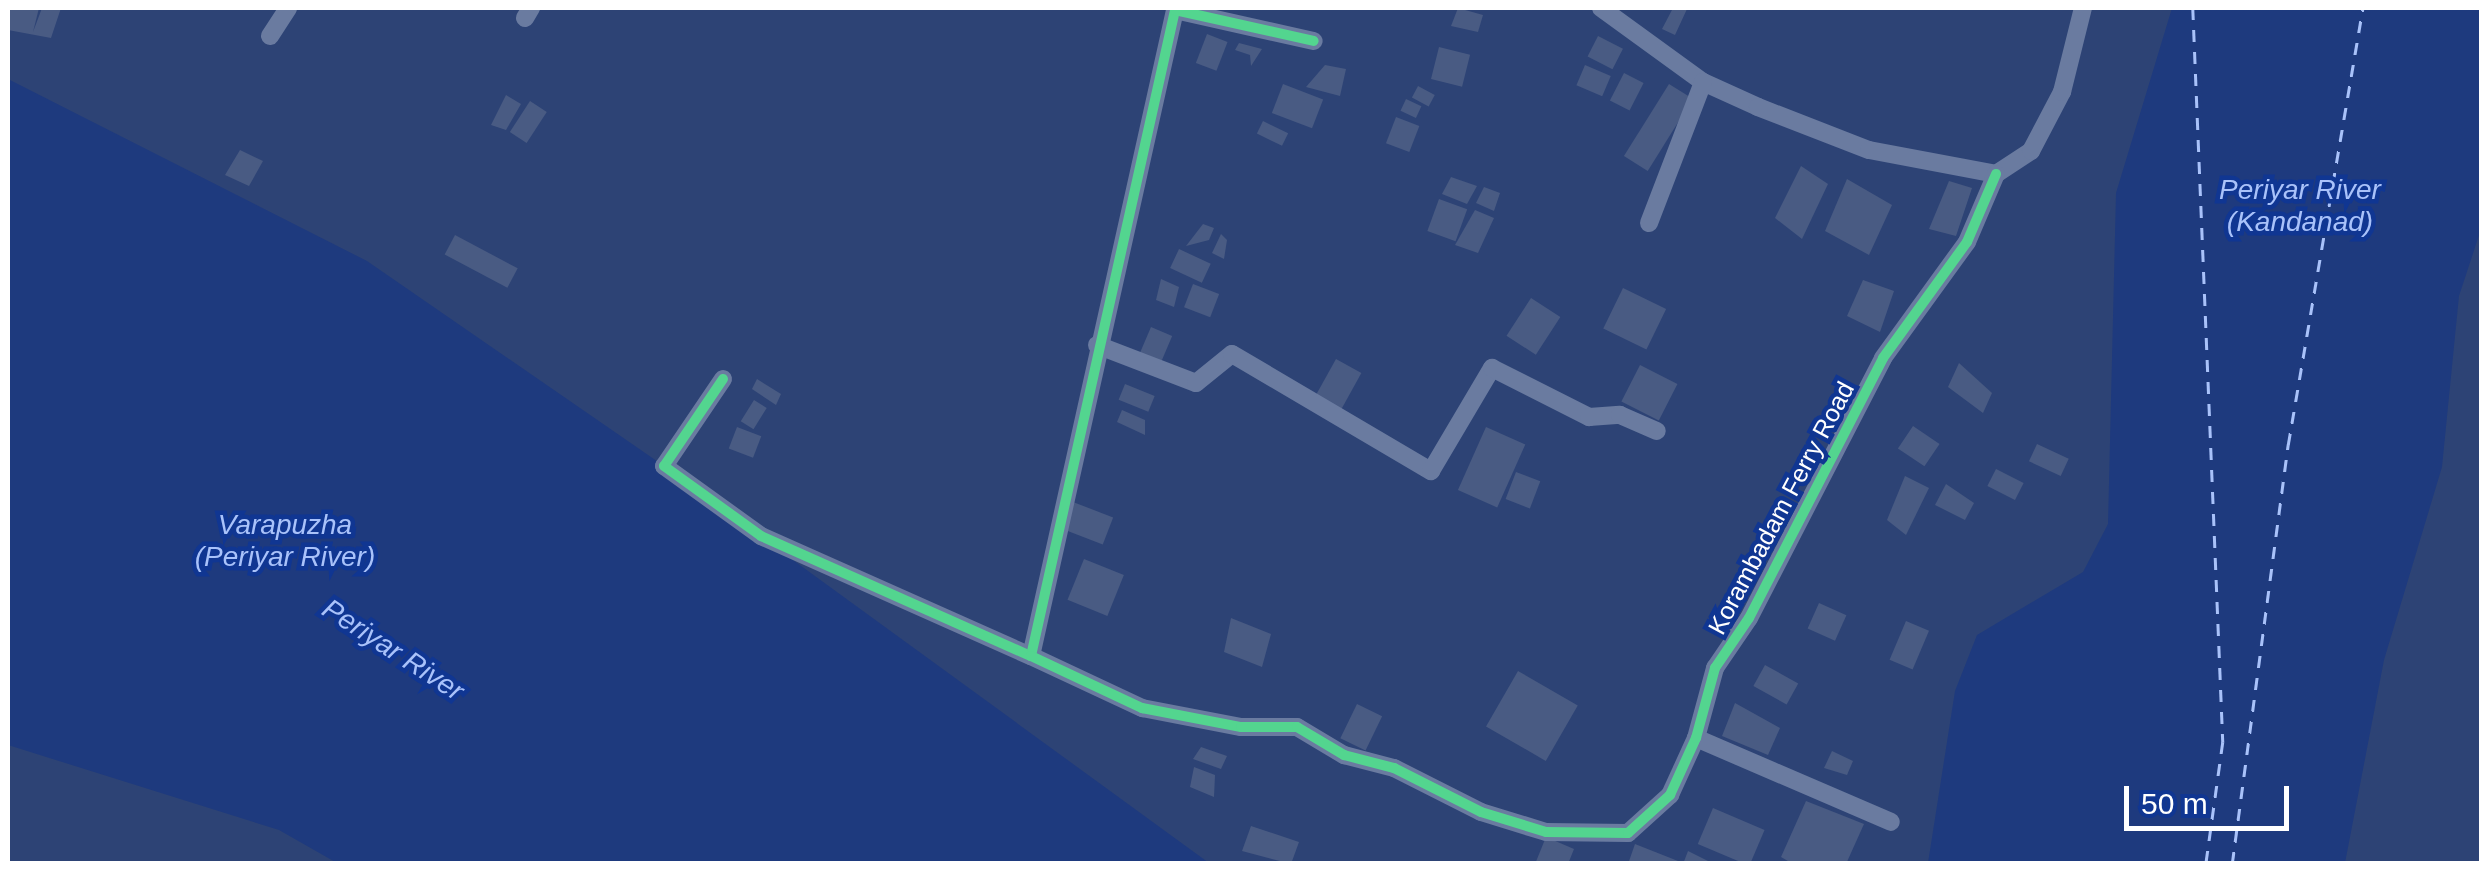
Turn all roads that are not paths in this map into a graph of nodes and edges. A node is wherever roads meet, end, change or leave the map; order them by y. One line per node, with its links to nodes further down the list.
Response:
1 (288, 8): 5 (street)
2 (1169, 8): 6 (street); 10 (street)
3 (1601, 8): 7 (street)
4 (2083, 8): 8 (street)
5 (270, 36)
6 (1314, 40)
7 (1703, 82): 8 (street); 9 (street)
8 (1996, 174): 14 (street, Korambadam Ferry Road)
9 (1650, 223)
10 (1097, 345): 12 (street); 13 (street)
11 (723, 379): 13 (street, Korambadam Ferry Road)
12 (1658, 431)
13 (1031, 656): 14 (street, Korambadam Ferry Road)
14 (1696, 738): 15 (street)
15 (1891, 822)

